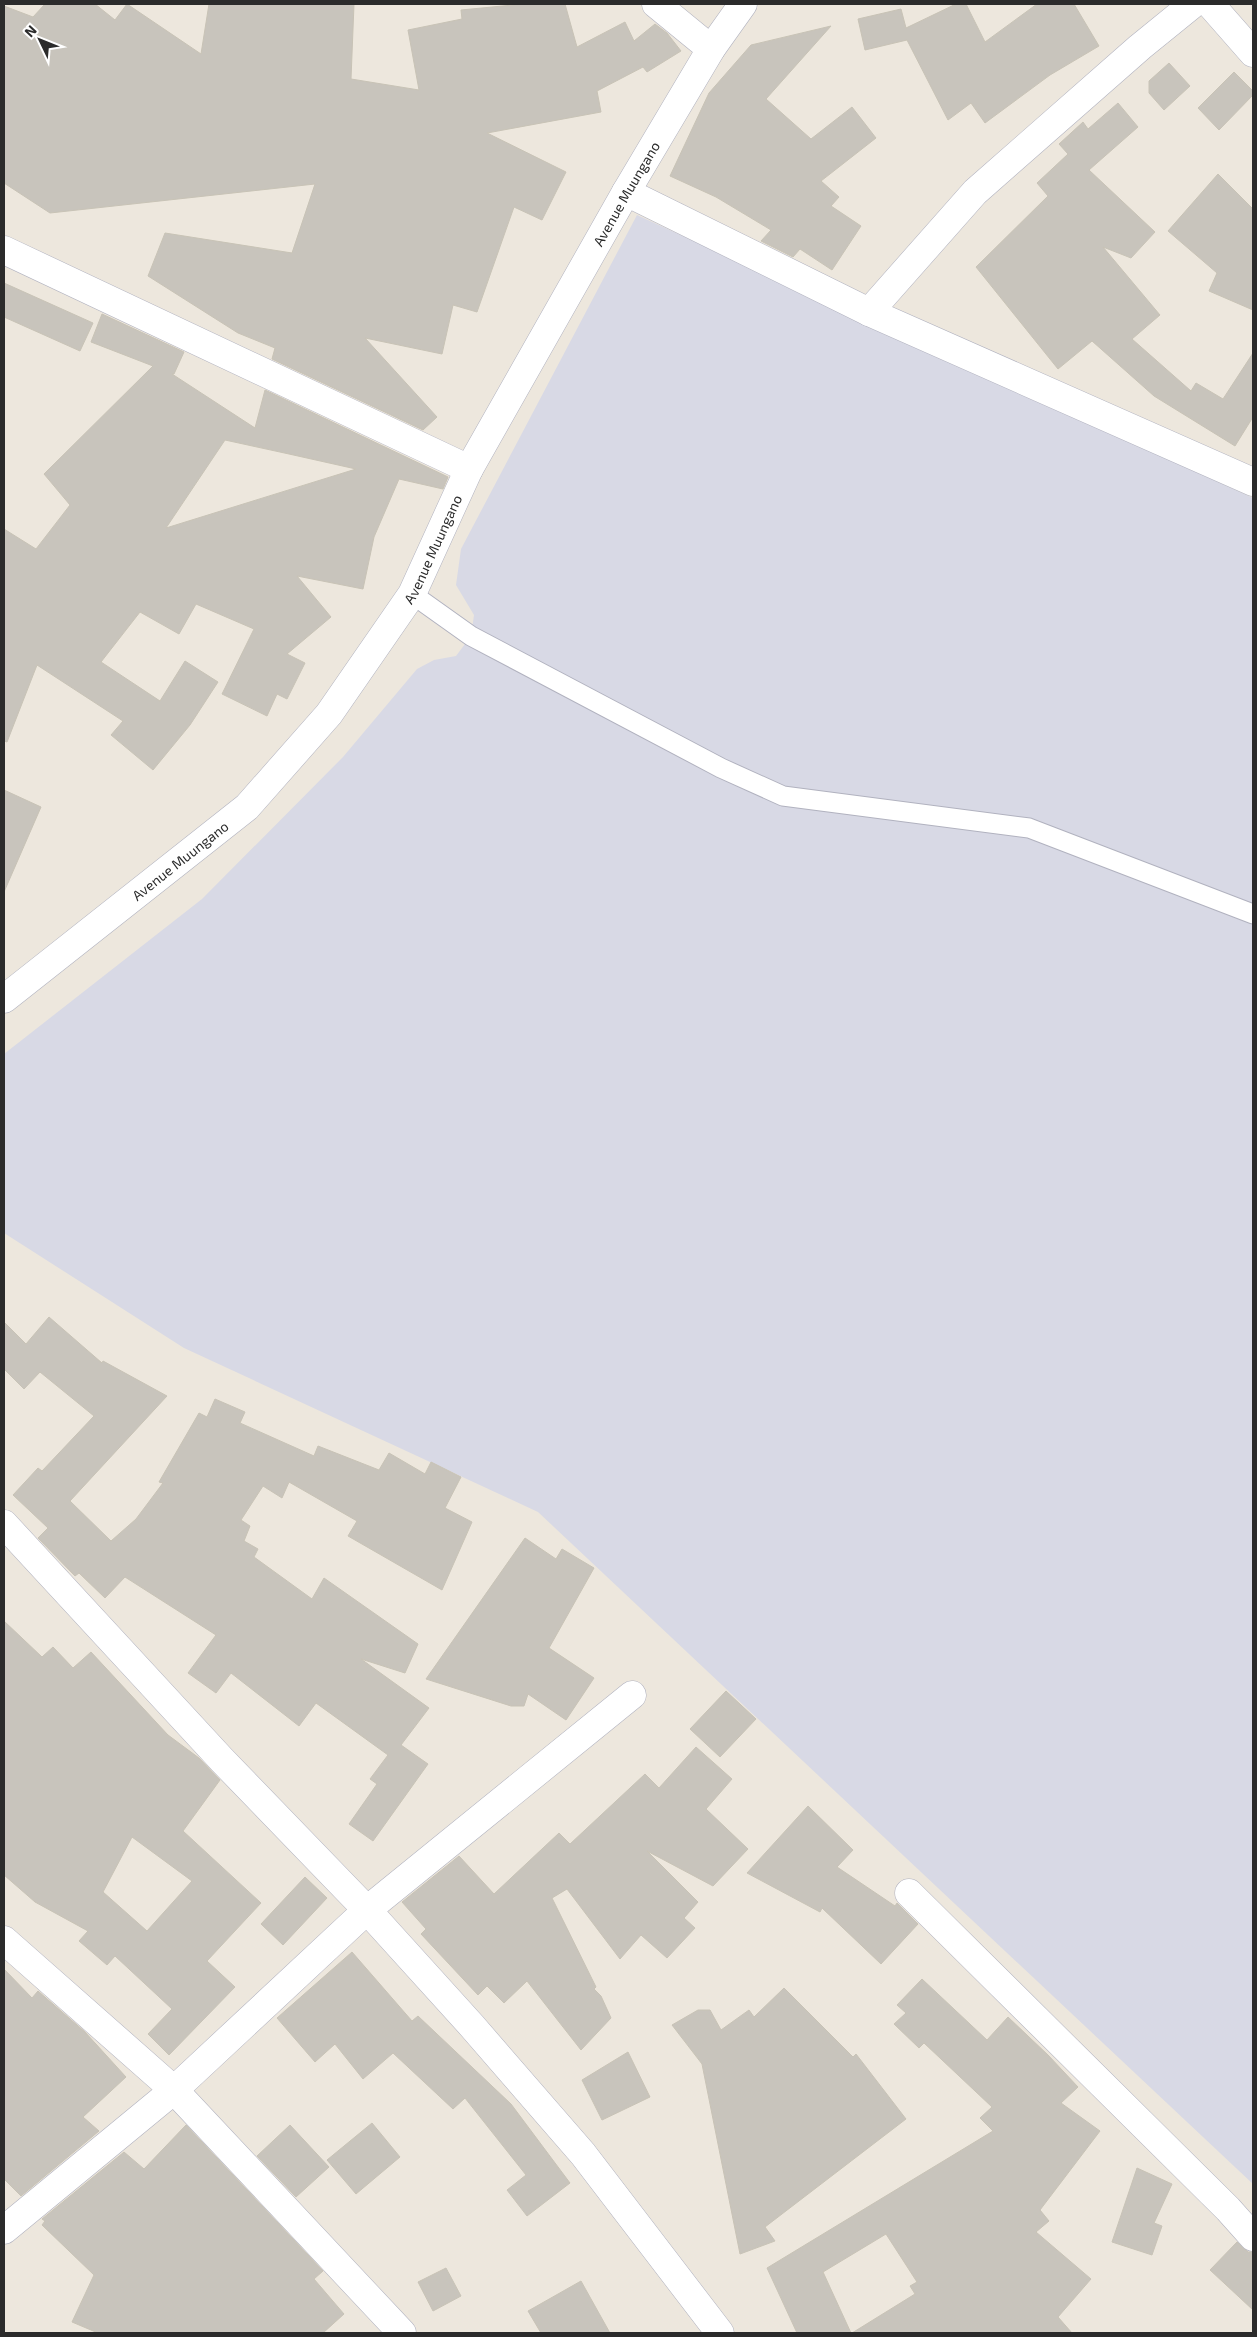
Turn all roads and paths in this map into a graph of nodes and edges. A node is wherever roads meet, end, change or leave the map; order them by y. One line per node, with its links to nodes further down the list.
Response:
1 (656, 4): 5 (street)
2 (743, 4): 5 (street, Avenue Muungano)
3 (1193, 4): 9 (street)
4 (1210, 4): 6 (street)
5 (711, 49): 7 (street, Avenue Muungano)
6 (1253, 53)
7 (626, 192): 9 (street); 10 (street, Avenue Muungano)
8 (4, 250): 10 (street)
9 (869, 312): 11 (street)
10 (470, 469): 12 (street, Avenue Muungano)
11 (1253, 482)
12 (412, 594): 13 (lane); 14 (street, Avenue Muungano)
13 (1253, 914)
14 (4, 999)
15 (4, 1524): 18 (street)
16 (632, 1694): 18 (street)
17 (909, 1893): 22 (street)
18 (367, 1910): 20 (street); 24 (street)
19 (4, 1940): 20 (street)
20 (174, 2090): 21 (street); 23 (street)
21 (4, 2230)
22 (1253, 2237)
23 (402, 2333)
24 (720, 2333)

